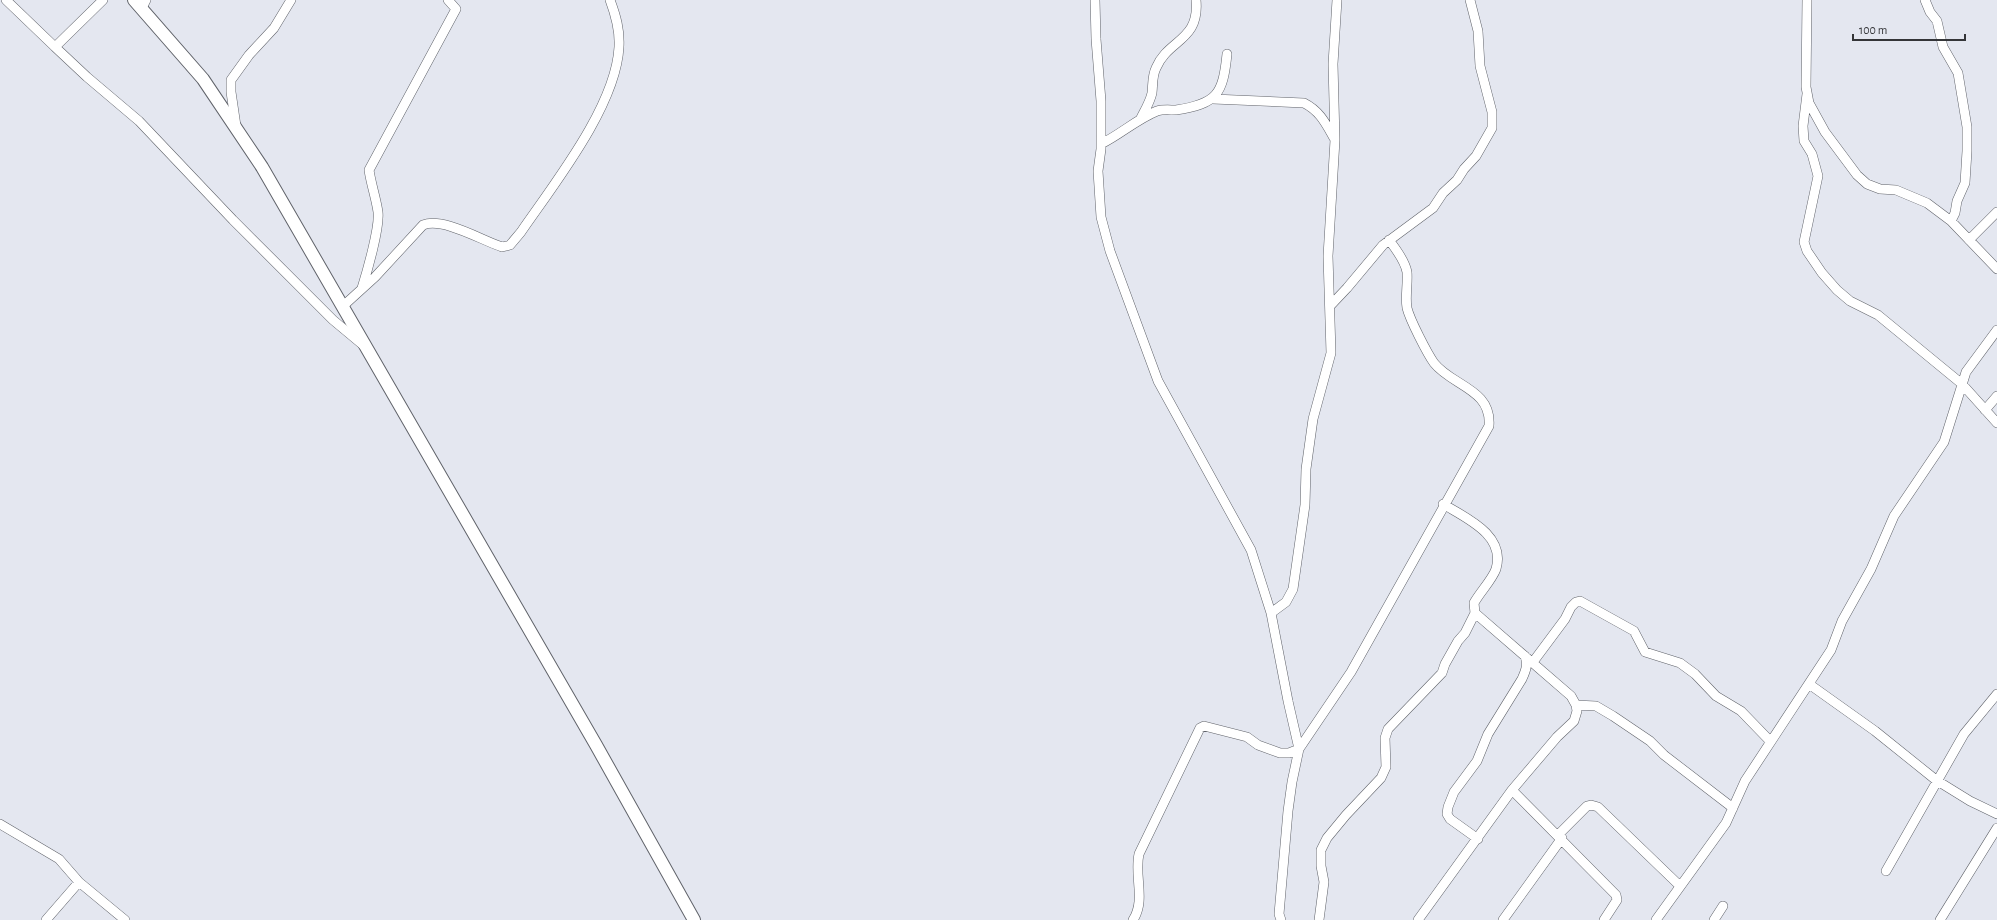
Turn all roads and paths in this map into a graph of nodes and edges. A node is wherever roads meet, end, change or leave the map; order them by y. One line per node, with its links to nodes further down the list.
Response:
1 (6, 0): 13 (street)
2 (103, 0): 13 (street)
3 (291, 0): 18 (street)
4 (448, 0): 26 (street)
5 (610, 0): 26 (street)
6 (1095, 0): 20 (street)
7 (1196, 0): 17 (street)
8 (1338, 0): 19 (street)
9 (1470, 0): 23 (street)
10 (1807, 0): 15 (street)
11 (1925, 0): 22 (street)
12 (140, 3): 18 (main road)
13 (55, 47): 30 (street)
14 (1227, 54): 16 (street)
15 (1807, 94): 22 (street); 31 (street)
16 (1213, 99): 17 (street); 19 (street)
17 (1142, 118): 20 (street)
18 (236, 126): 28 (main road)
19 (1335, 140): 27 (street)
20 (1101, 144): 36 (street)
21 (1997, 212): 24 (street)
22 (1951, 221): 24 (street)
23 (1389, 240): 27 (street); 35 (street)
24 (1969, 240): 25 (street)
25 (1997, 269)
26 (362, 289): 28 (street)
27 (1330, 306): 36 (street)
28 (342, 307): 30 (main road)
29 (1997, 330): 31 (street)
30 (366, 349): 59 (main road)
31 (1962, 384): 33 (street); 40 (street)
32 (1997, 396): 33 (street)
33 (1985, 410): 34 (street)
34 (1997, 423)
35 (1443, 504): 37 (street); 44 (street)
36 (1271, 613): 44 (street)
37 (1475, 613): 38 (street); 62 (street)
38 (1525, 656): 39 (street); 52 (street)
39 (1533, 662): 42 (street); 43 (street)
40 (1809, 684): 43 (street); 45 (street)
41 (1997, 694): 45 (street)
42 (1576, 705): 46 (street); 47 (street)
43 (1770, 741): 47 (street)
44 (1299, 750): 60 (street); 61 (street)
45 (1936, 780): 48 (street); 53 (street)
46 (1512, 790): 51 (street); 52 (street)
47 (1733, 808): 55 (street)
48 (1997, 814)
49 (0, 824): 54 (street)
50 (1997, 828): 68 (street)
51 (1560, 836): 55 (street); 64 (street); 65 (street)
52 (1478, 838): 63 (street)
53 (1886, 871)
54 (79, 882): 57 (street); 58 (street)
55 (1680, 886): 66 (street)
56 (1723, 906): 67 (street)
57 (46, 920)
58 (125, 920)
59 (694, 920)
60 (1133, 920)
61 (1281, 920)
62 (1319, 920)
63 (1418, 920)
64 (1503, 920)
65 (1604, 920)
66 (1656, 920)
67 (1714, 920)
68 (1940, 920)

